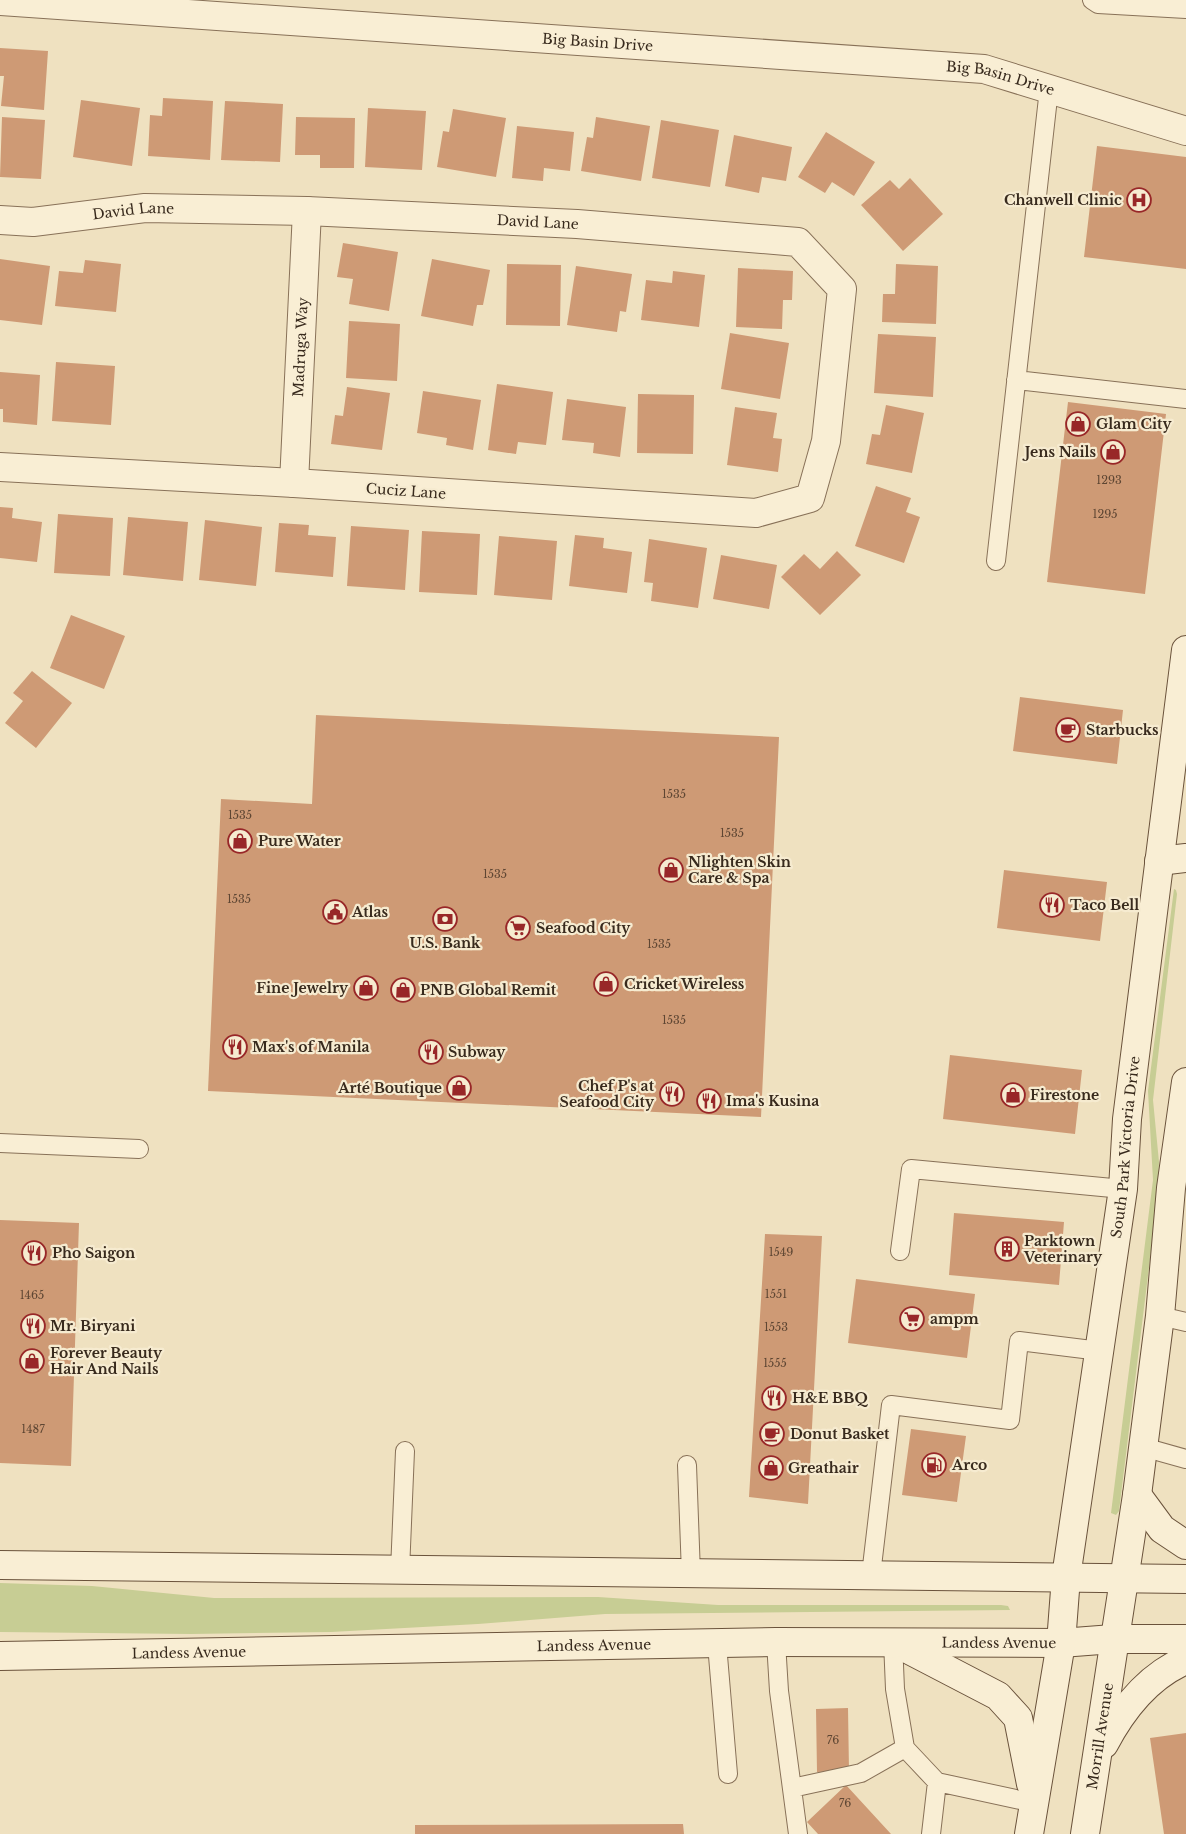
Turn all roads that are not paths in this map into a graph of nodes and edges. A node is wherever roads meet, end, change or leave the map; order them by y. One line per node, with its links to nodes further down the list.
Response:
1 (1092, 0): 3 (lane)
2 (3, 1): 4 (main road, Big Basin Drive)
3 (1186, 9)
4 (1049, 89): 5 (main road, Big Basin Drive); 8 (lane)
5 (1186, 131)
6 (307, 211): 7 (main road, David Lane); 11 (main road, Madruga Way); 12 (main road, David Lane)
7 (0, 220)
8 (1016, 380): 9 (lane); 13 (lane)
9 (1186, 399)
10 (0, 467): 11 (main road, Cuciz Lane)
11 (294, 483): 12 (main road, Cuciz Lane)
12 (810, 498)
13 (996, 561)
14 (1186, 650): 16 (main road, South Park Victoria Drive)
15 (1186, 858): 16 (main road)
16 (1159, 861): 20 (main road, South Park Victoria Drive)
17 (1186, 1082): 22 (main road)
18 (0, 1143): 19 (lane)
19 (139, 1149)
20 (1123, 1189): 21 (lane); 23 (main road, South Park Victoria Drive)
21 (900, 1251)
22 (1173, 1319): 24 (main road)
23 (1100, 1351): 33 (lane); 34 (main road, South Park Victoria Drive)
24 (1143, 1447): 26 (lane); 28 (main road)
25 (405, 1451): 31 (lane)
26 (1186, 1459)
27 (687, 1465): 32 (lane)
28 (1137, 1495): 29 (main road); 35 (main road)
29 (1186, 1545)
30 (0, 1565): 31 (main road)
31 (400, 1571): 32 (main road)
32 (691, 1574): 33 (main road)
33 (871, 1576): 34 (main road)
34 (1066, 1577): 35 (main road); 41 (main road, South Park Victoria Drive)
35 (1123, 1578): 36 (main road); 37 (main road)
36 (1186, 1579)
37 (1113, 1639): 38 (main road, Landess Avenue); 41 (main road, Landess Avenue); 46 (main road, Morrill Avenue)
38 (1186, 1639)
39 (893, 1641): 40 (main road, Landess Avenue); 41 (main road, Landess Avenue); 45 (lane); 50 (main road)
40 (776, 1642): 42 (main road, Landess Avenue); 49 (lane)
41 (1060, 1643): 50 (main road)
42 (717, 1644): 43 (main road, Landess Avenue); 47 (lane)
43 (0, 1656)
44 (1186, 1660): 46 (main road)
45 (905, 1748): 48 (lane); 49 (lane)
46 (1096, 1758): 54 (main road, Morrill Avenue)
47 (728, 1774)
48 (937, 1782): 50 (lane); 52 (lane)
49 (792, 1788): 51 (lane)
50 (1034, 1803): 53 (main road)
51 (798, 1834)
52 (931, 1834)
53 (1029, 1834)
54 (1084, 1834)

